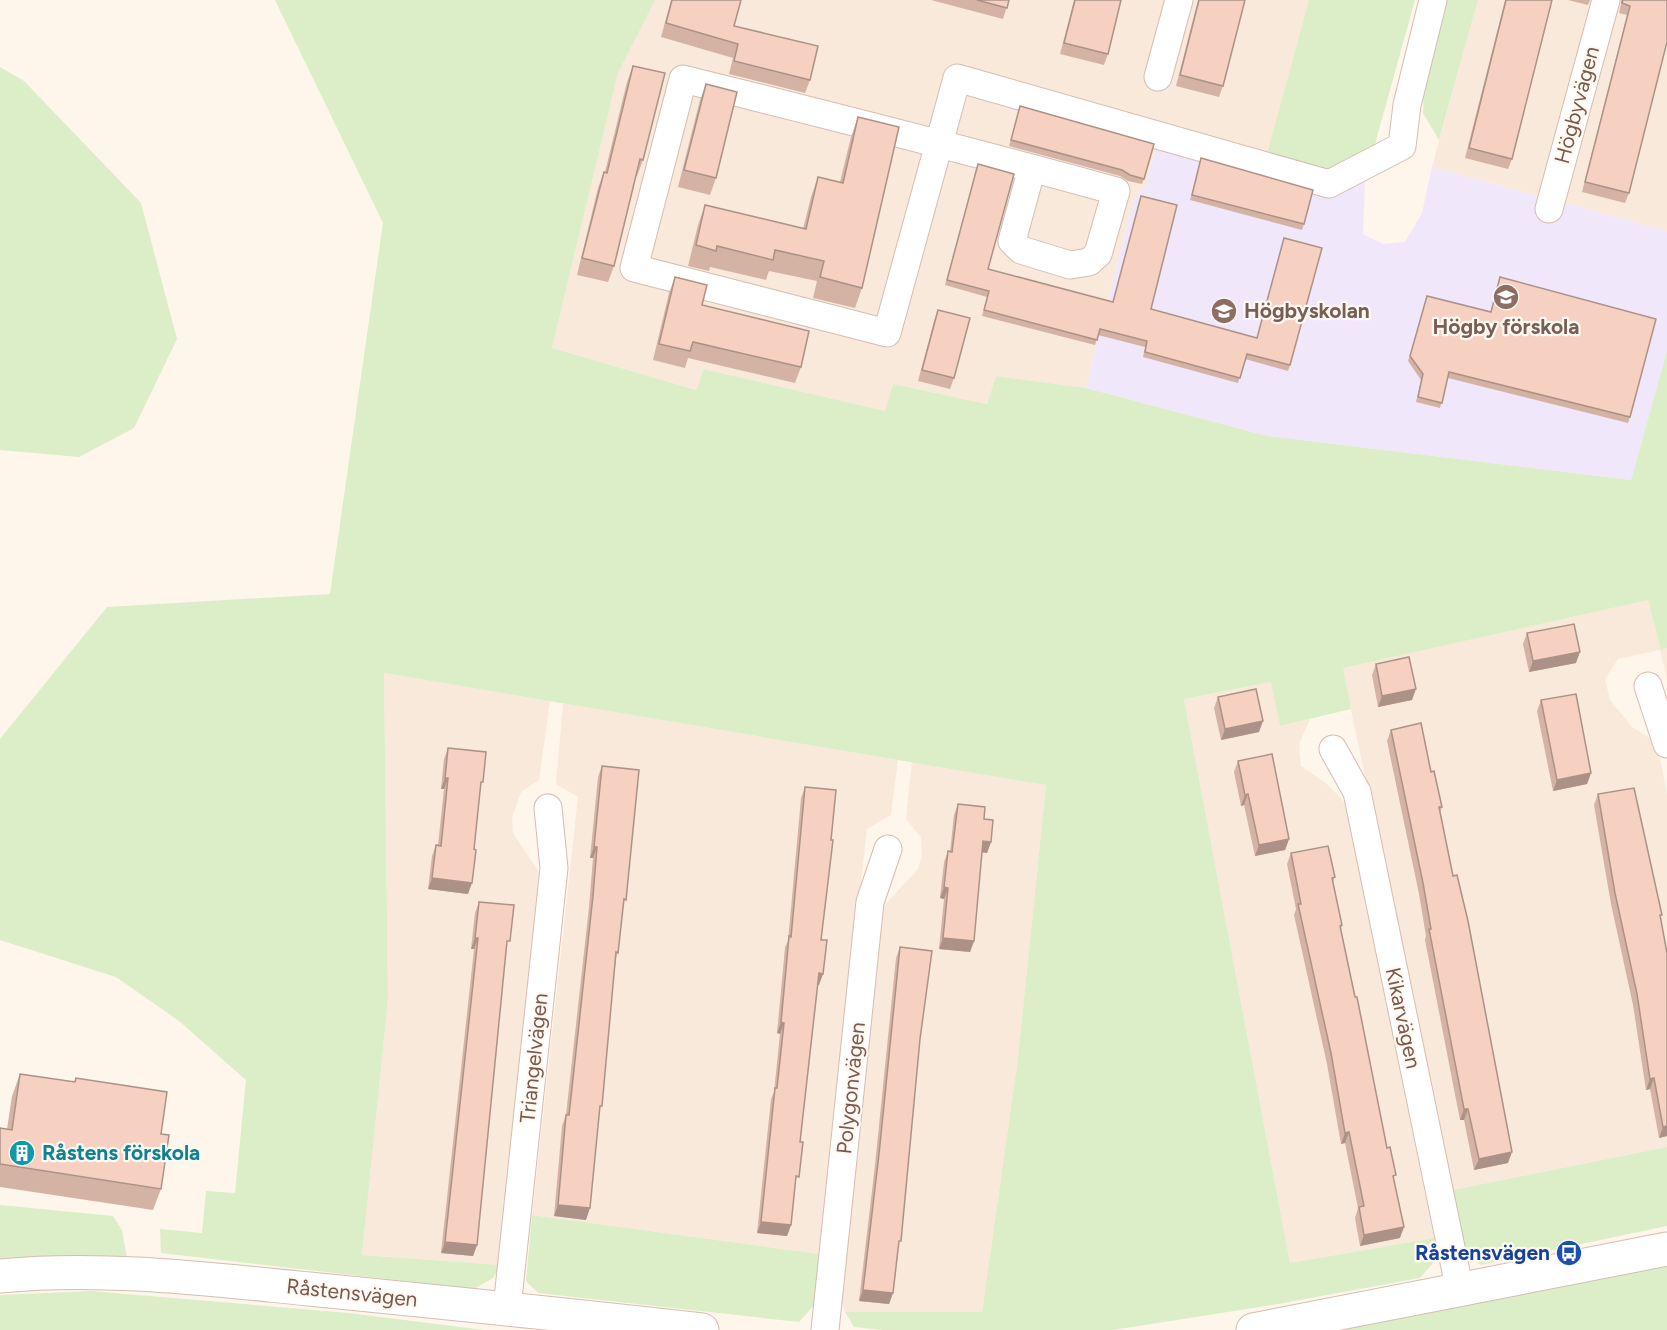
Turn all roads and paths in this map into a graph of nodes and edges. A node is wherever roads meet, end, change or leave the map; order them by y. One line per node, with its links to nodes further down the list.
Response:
1 (1179, 0): 4 (street)
2 (1433, 0): 5 (street)
3 (1606, 0): 7 (street, Högbyvägen)
4 (1158, 77)
5 (938, 142): 5 (street); 6 (street)
6 (1032, 168)
7 (1549, 209)
8 (1648, 686): 9 (street)
9 (1667, 744)
10 (1334, 749): 15 (street, Kikarvägen)
11 (548, 808): 16 (street, Triangelvägen)
12 (888, 849): 18 (street, Polygonvägen)
13 (1667, 1249): 15 (street)
14 (0, 1276): 16 (street, Råstensvägen)
15 (1460, 1291): 19 (street)
16 (507, 1308): 17 (street, Råstensvägen)
17 (702, 1330)
18 (825, 1330)
19 (1253, 1330)

